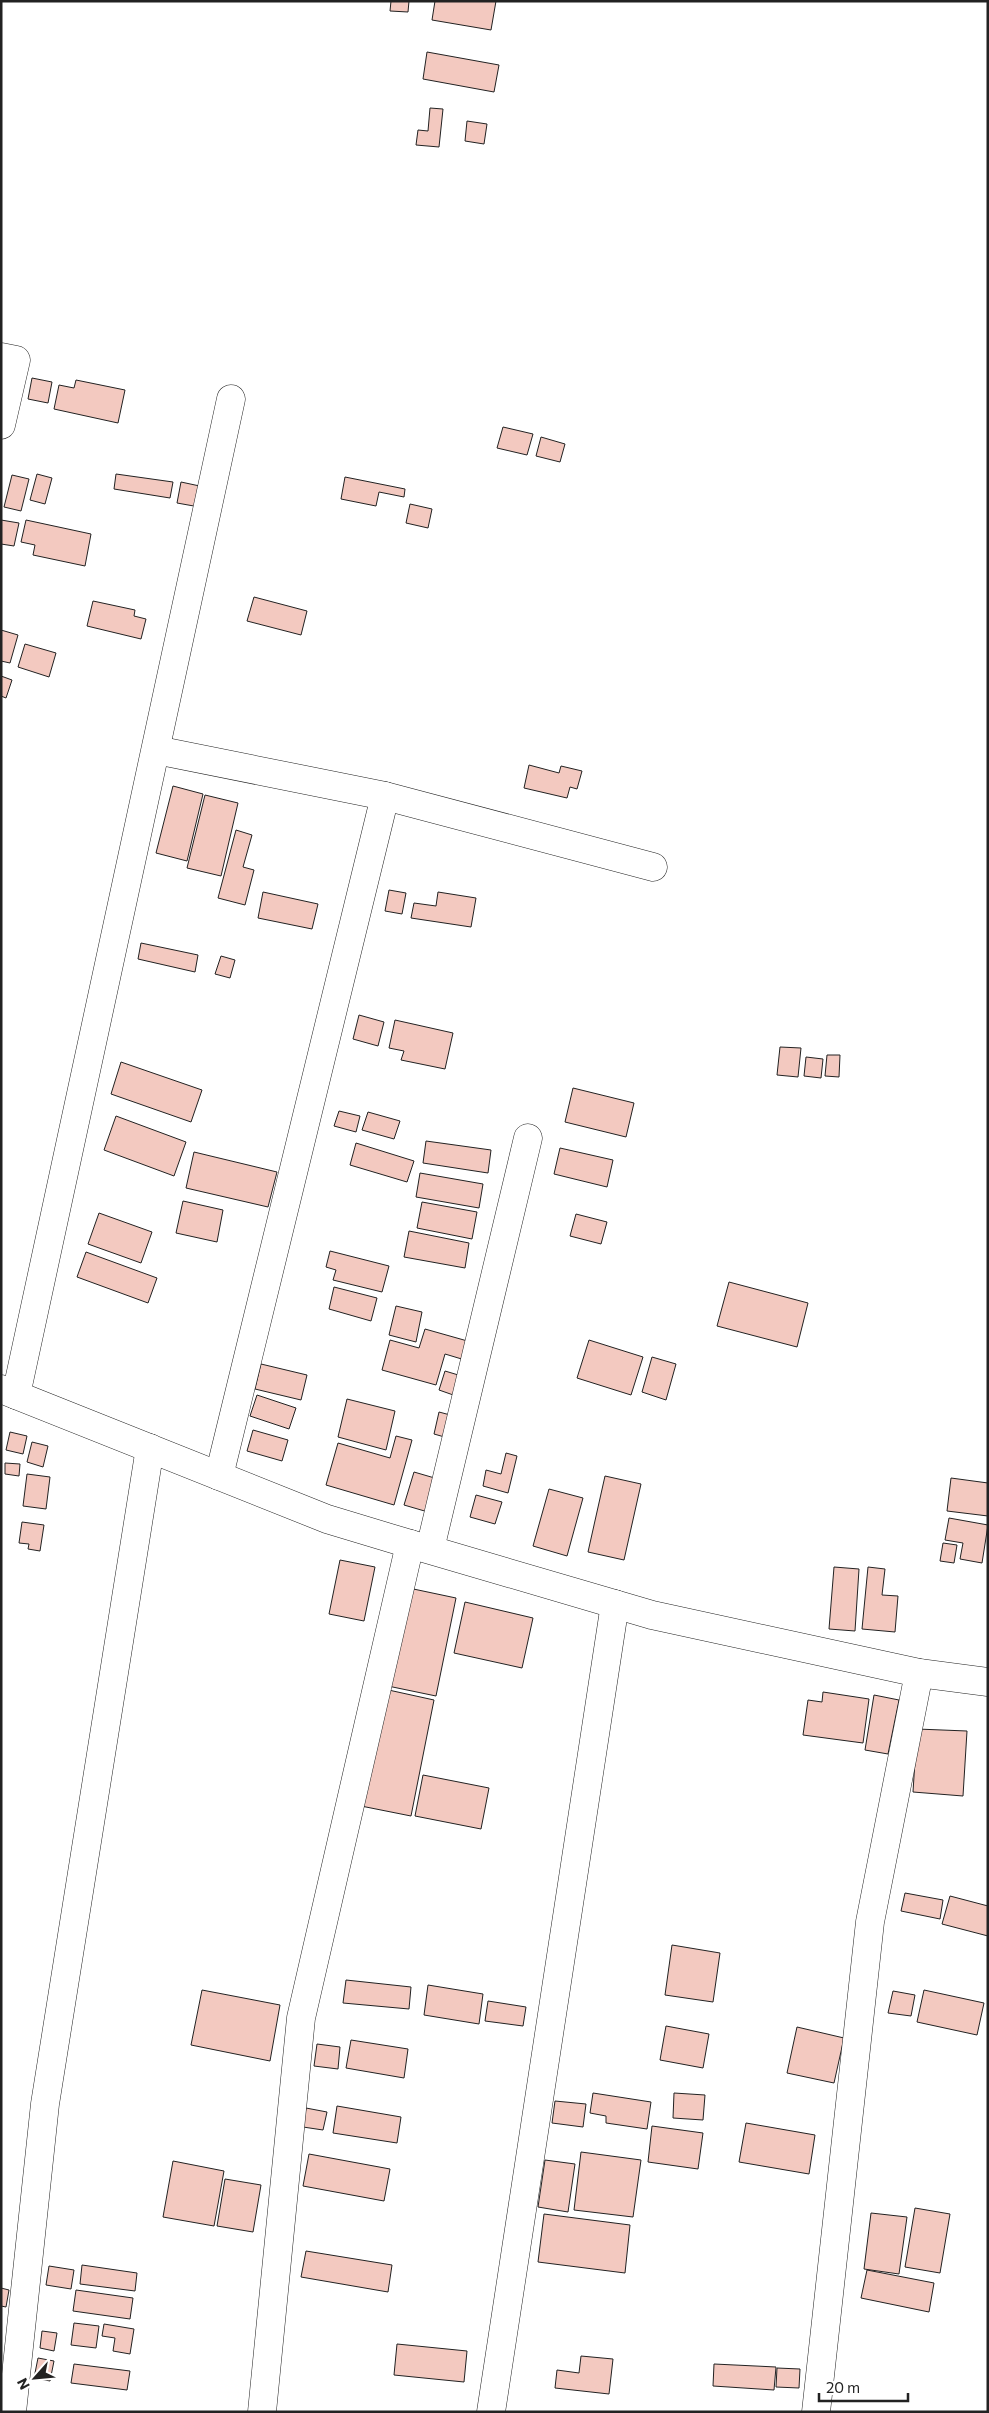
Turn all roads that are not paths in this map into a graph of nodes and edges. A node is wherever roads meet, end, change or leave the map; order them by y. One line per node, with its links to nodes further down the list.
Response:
1 (1, 357): 3 (street)
2 (231, 399): 4 (street)
3 (1, 425)
4 (156, 750): 5 (street); 8 (street)
5 (384, 796): 6 (street); 10 (street)
6 (653, 867)
7 (528, 1138): 11 (street)
8 (9, 1392): 9 (street)
9 (150, 1448): 10 (street); 15 (street)
10 (219, 1476): 11 (street)
11 (420, 1546): 12 (street); 16 (street)
12 (615, 1604): 13 (street); 17 (street)
13 (919, 1673): 14 (street); 18 (street)
14 (988, 1682)
15 (12, 2412)
16 (262, 2412)
17 (491, 2412)
18 (816, 2412)

